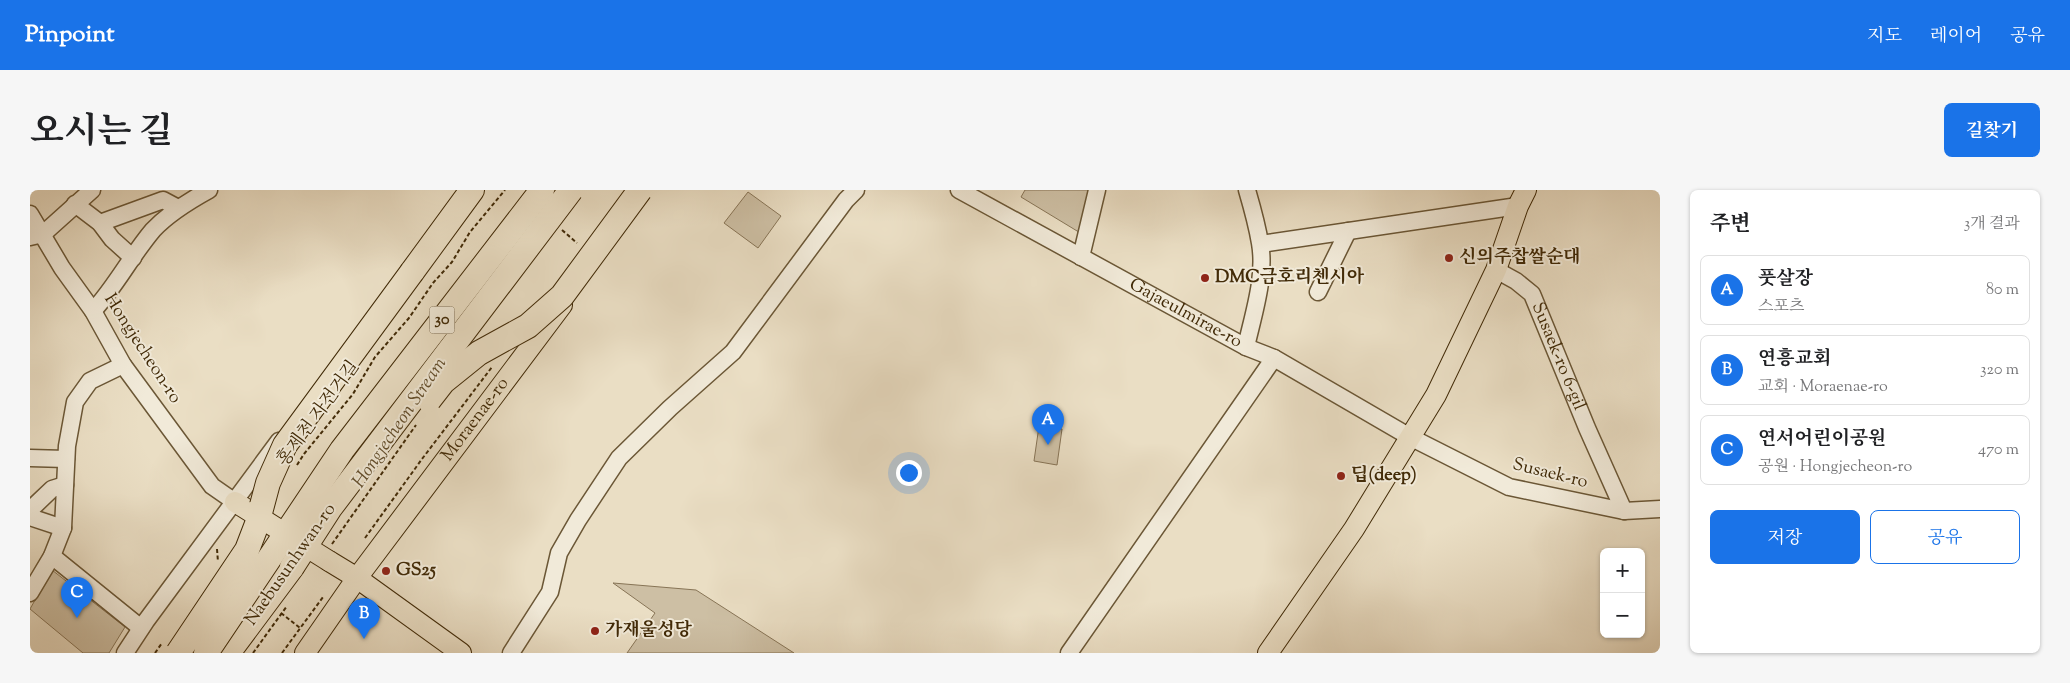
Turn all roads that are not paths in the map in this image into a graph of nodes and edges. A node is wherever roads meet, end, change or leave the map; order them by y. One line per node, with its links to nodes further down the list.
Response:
1 (92, 190): 16 (street)
2 (210, 190): 17 (street)
3 (466, 190): 32 (street)
4 (472, 190): 47 (highway, bridge)
5 (483, 190): 32 (street)
6 (542, 190): 49 (highway, Naebusunhwan-ro / 30, bridge)
7 (571, 190): 37 (highway, Naebusunhwan-ro / 30, bridge)
8 (640, 190): 37 (highway, bridge)
9 (650, 190): 44 (main road, Moraenae-ro)
10 (856, 190): 53 (street)
11 (958, 190): 23 (street, Gajaeulmirae-ro)
12 (1097, 190): 23 (street)
13 (1247, 190): 22 (street)
14 (160, 195): 17 (street); 19 (street)
15 (1522, 198): 20 (street); 25 (main road)
16 (75, 204): 19 (street); 21 (street)
17 (178, 208): 24 (street)
18 (30, 214): 21 (street, Hongjecheon-ro)
19 (100, 223): 24 (street)
20 (1348, 231): 22 (street); 26 (street)
21 (37, 236): 27 (street, Hongjecheon-ro)
22 (1261, 244): 28 (street)
23 (1081, 257): 28 (street, Gajaeulmirae-ro)
24 (133, 258): 27 (street)
25 (1496, 270): 31 (main road); 40 (street, Susaek-ro 6-gil)
26 (1318, 292)
27 (93, 311): 30 (street, Hongjecheon-ro)
28 (1246, 347): 29 (street, Gajaeulmirae-ro)
29 (1274, 358): 31 (street, Gajaeulmirae-ro); 54 (street)
30 (123, 365): 34 (street); 36 (street, Hongjecheon-ro)
31 (1410, 437): 40 (street, Susaek-ro); 55 (main road)
32 (278, 442): 36 (street)
33 (30, 458): 34 (street)
34 (66, 459): 35 (street)
35 (65, 485): 39 (street); 42 (street)
36 (243, 507): 44 (main road, bridge); 46 (street)
37 (330, 508): 50 (highway, Naebusunhwan-ro / 30, bridge)
38 (1660, 509): 40 (street, Susaek-ro)
39 (30, 510)
40 (1624, 511)
41 (30, 517): 42 (street)
42 (63, 528): 43 (street)
43 (52, 556): 45 (street); 46 (street)
44 (357, 578): 51 (main road, Moraenae-ro); 52 (main road)
45 (33, 583)
46 (141, 628): 48 (street)
47 (172, 646)
48 (125, 653)
49 (206, 653)
50 (228, 653)
51 (304, 653)
52 (461, 653)
53 (511, 653)
54 (1069, 653)
55 (1268, 653)

